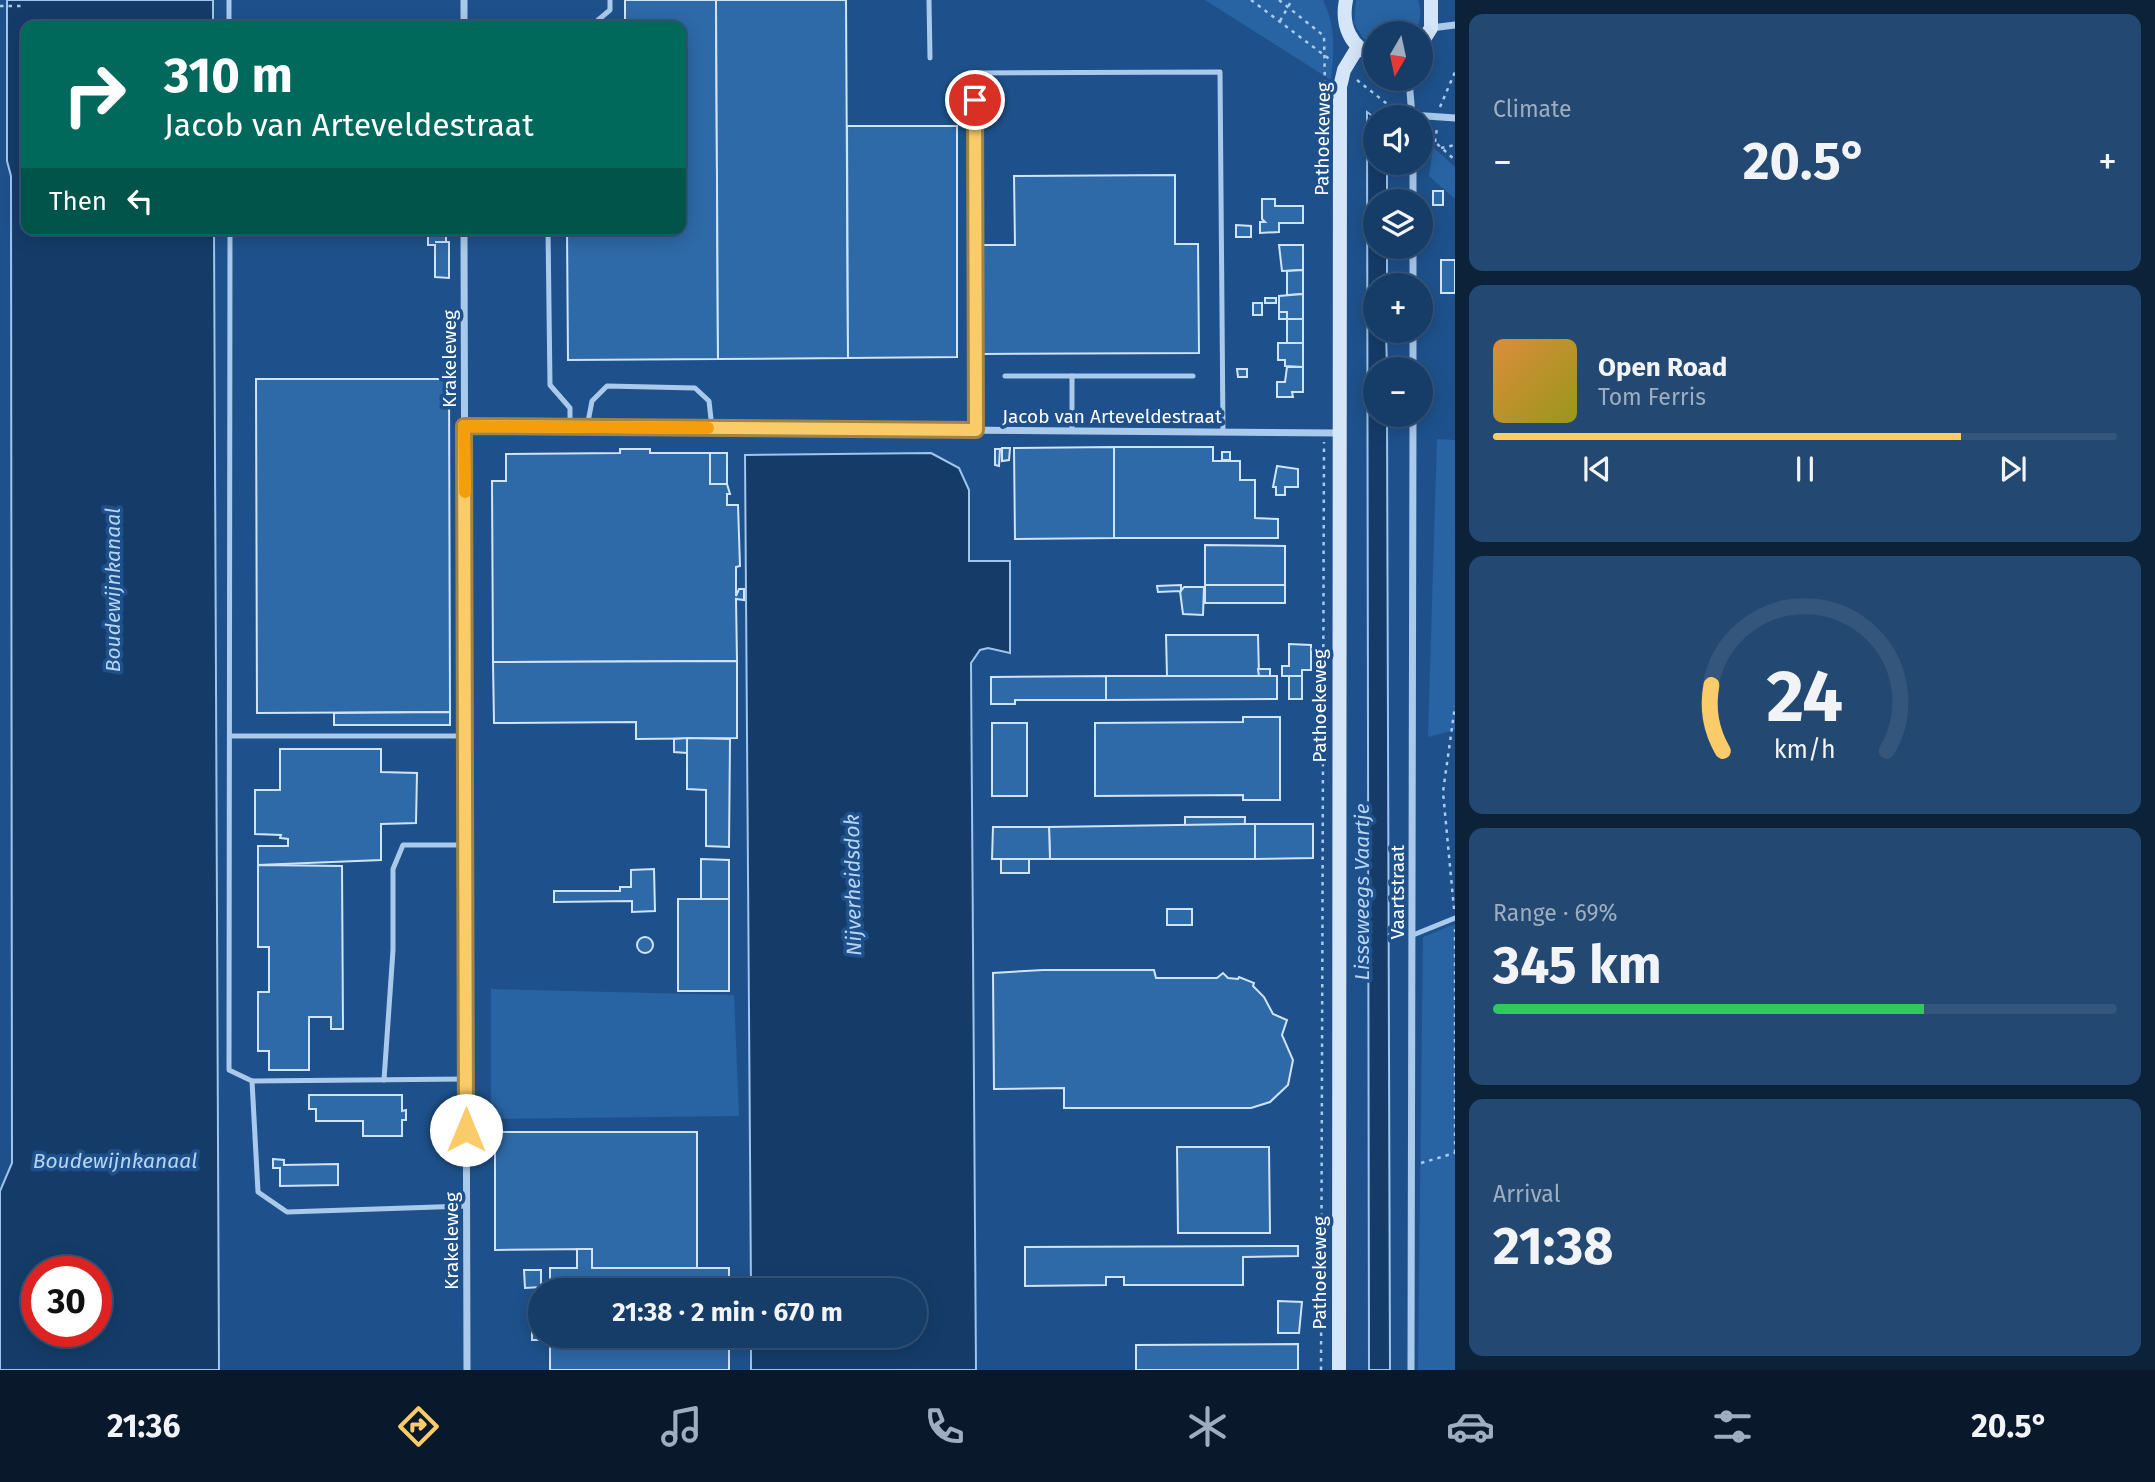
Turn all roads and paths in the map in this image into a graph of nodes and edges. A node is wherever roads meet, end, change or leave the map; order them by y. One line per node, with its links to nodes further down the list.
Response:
1 (229, 0): 13 (lane)
2 (464, 0): 14 (street)
3 (610, 0): 15 (lane)
4 (929, 0): 23 (lane)
5 (1251, 0): 16 (path)
6 (1279, 0): 12 (path)
7 (1292, 0): 12 (path)
8 (1345, 0): 20 (main road)
9 (1431, 0): 17 (main road)
10 (0, 6): 11 (path)
11 (23, 6)
12 (1289, 7): 16 (path); 22 (path)
13 (229, 21)
14 (464, 21)
15 (597, 21)
16 (1280, 21): 22 (path)
17 (1431, 21)
18 (1455, 25): 19 (street)
19 (1433, 28)
20 (1358, 47): 21 (main road); 24 (main road, Pathoekeweg)
21 (1363, 50)
22 (1325, 55): 24 (path); 25 (path)
23 (930, 58)
24 (1344, 70): 26 (path); 48 (main road, Pathoekeweg)
25 (1325, 95)
26 (1389, 105)
27 (1433, 117): 28 (street)
28 (1455, 118)
29 (1433, 142): 31 (path)
30 (1455, 145): 31 (path)
31 (1441, 148): 32 (path)
32 (1455, 160)
33 (230, 235): 49 (lane)
34 (464, 235): 39 (street, Krakeleweg)
35 (548, 235): 40 (lane)
36 (1005, 376): 37 (lane)
37 (1072, 376): 38 (lane); 45 (lane)
38 (1193, 376)
39 (464, 426): 40 (street, Jacob van Arteveldestraat); 50 (street, Krakeleweg)
40 (570, 427): 41 (street, Jacob van Arteveldestraat)
41 (587, 427): 43 (street, Jacob van Arteveldestraat); 43 (lane)
42 (1413, 427): 53 (street, Vaartstraat)
43 (712, 428): 44 (street, Jacob van Arteveldestraat)
44 (976, 430): 45 (street, Jacob van Arteveldestraat); 46 (lane)
45 (1072, 431): 46 (street, Jacob van Arteveldestraat)
46 (1223, 432): 47 (street, Jacob van Arteveldestraat)
47 (1324, 433): 48 (street, Jacob van Arteveldestraat); 61 (path)
48 (1339, 433): 62 (main road, Pathoekeweg)
49 (230, 736): 50 (lane); 56 (lane)
50 (465, 736): 51 (street, Krakeleweg)
51 (465, 845): 54 (street, Krakeleweg); 55 (lane)
52 (1455, 918): 53 (lane)
53 (1413, 935): 58 (street, Vaartstraat)
54 (466, 1079): 55 (lane); 59 (street, Krakeleweg)
55 (384, 1080): 56 (lane)
56 (252, 1081): 59 (lane)
57 (1455, 1153): 58 (path)
58 (1411, 1166): 63 (street, Vaartstraat)
59 (466, 1206): 60 (street, Krakeleweg)
60 (467, 1370)
61 (1321, 1370)
62 (1339, 1370)
63 (1410, 1370)

